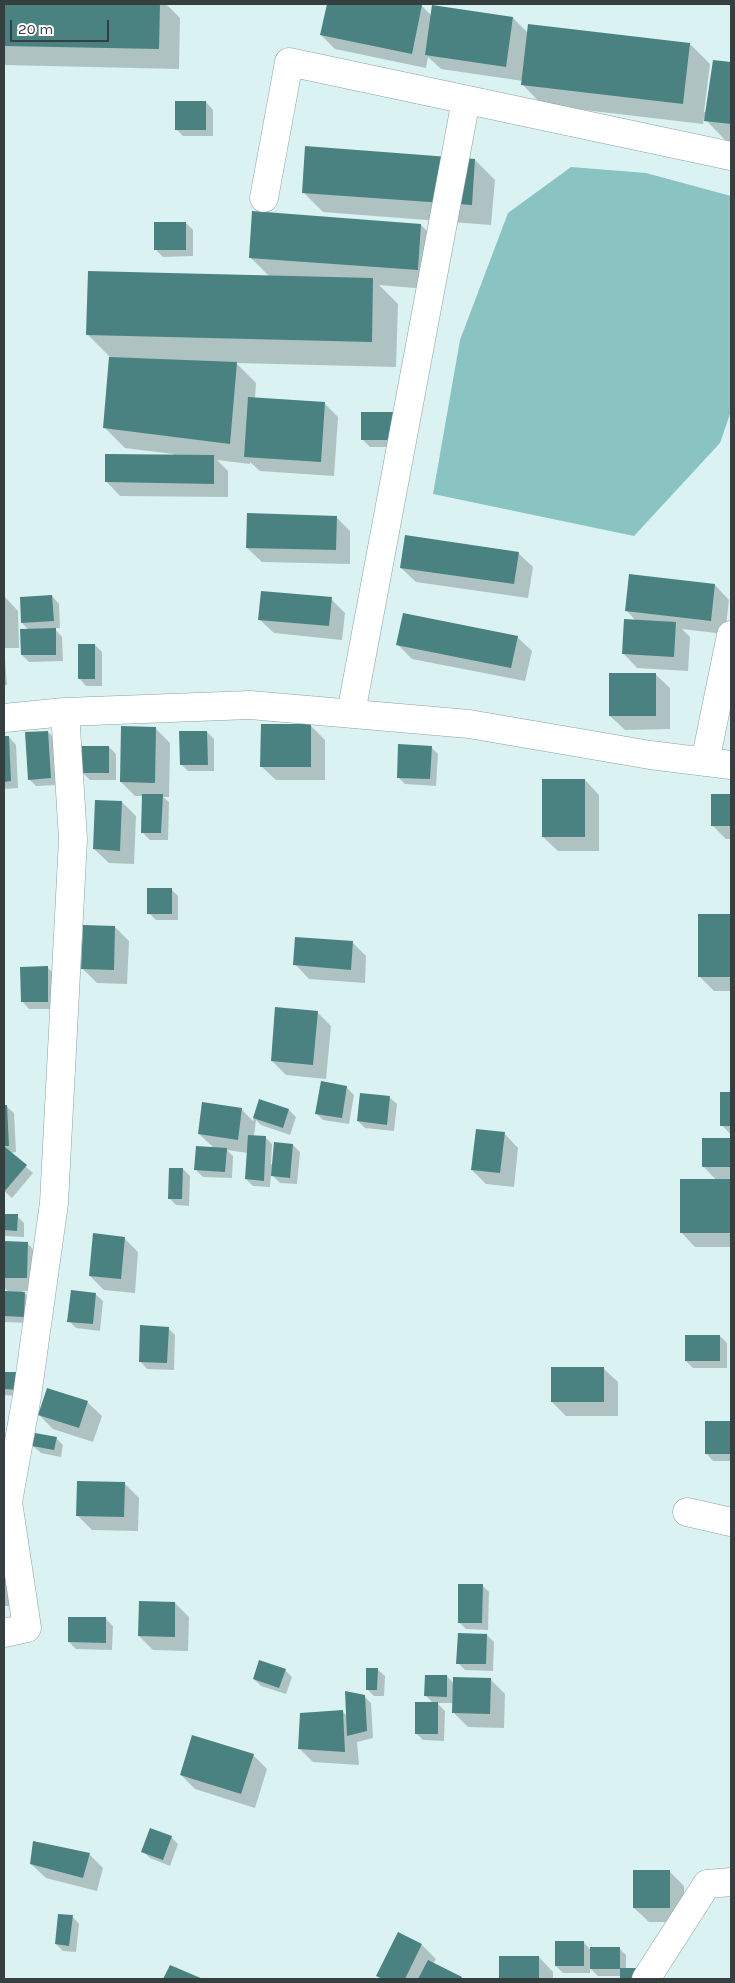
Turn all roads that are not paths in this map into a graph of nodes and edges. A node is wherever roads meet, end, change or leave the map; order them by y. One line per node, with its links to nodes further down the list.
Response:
1 (466, 100): 2 (street); 3 (street); 6 (street)
2 (731, 156)
3 (264, 198)
4 (731, 635): 8 (street)
5 (65, 712): 6 (street); 7 (street); 11 (street)
6 (351, 713): 8 (street)
7 (4, 718)
8 (718, 763)
9 (686, 1512): 10 (street)
10 (731, 1522)
11 (4, 1633)
12 (731, 1882): 13 (street)
13 (646, 1979)

